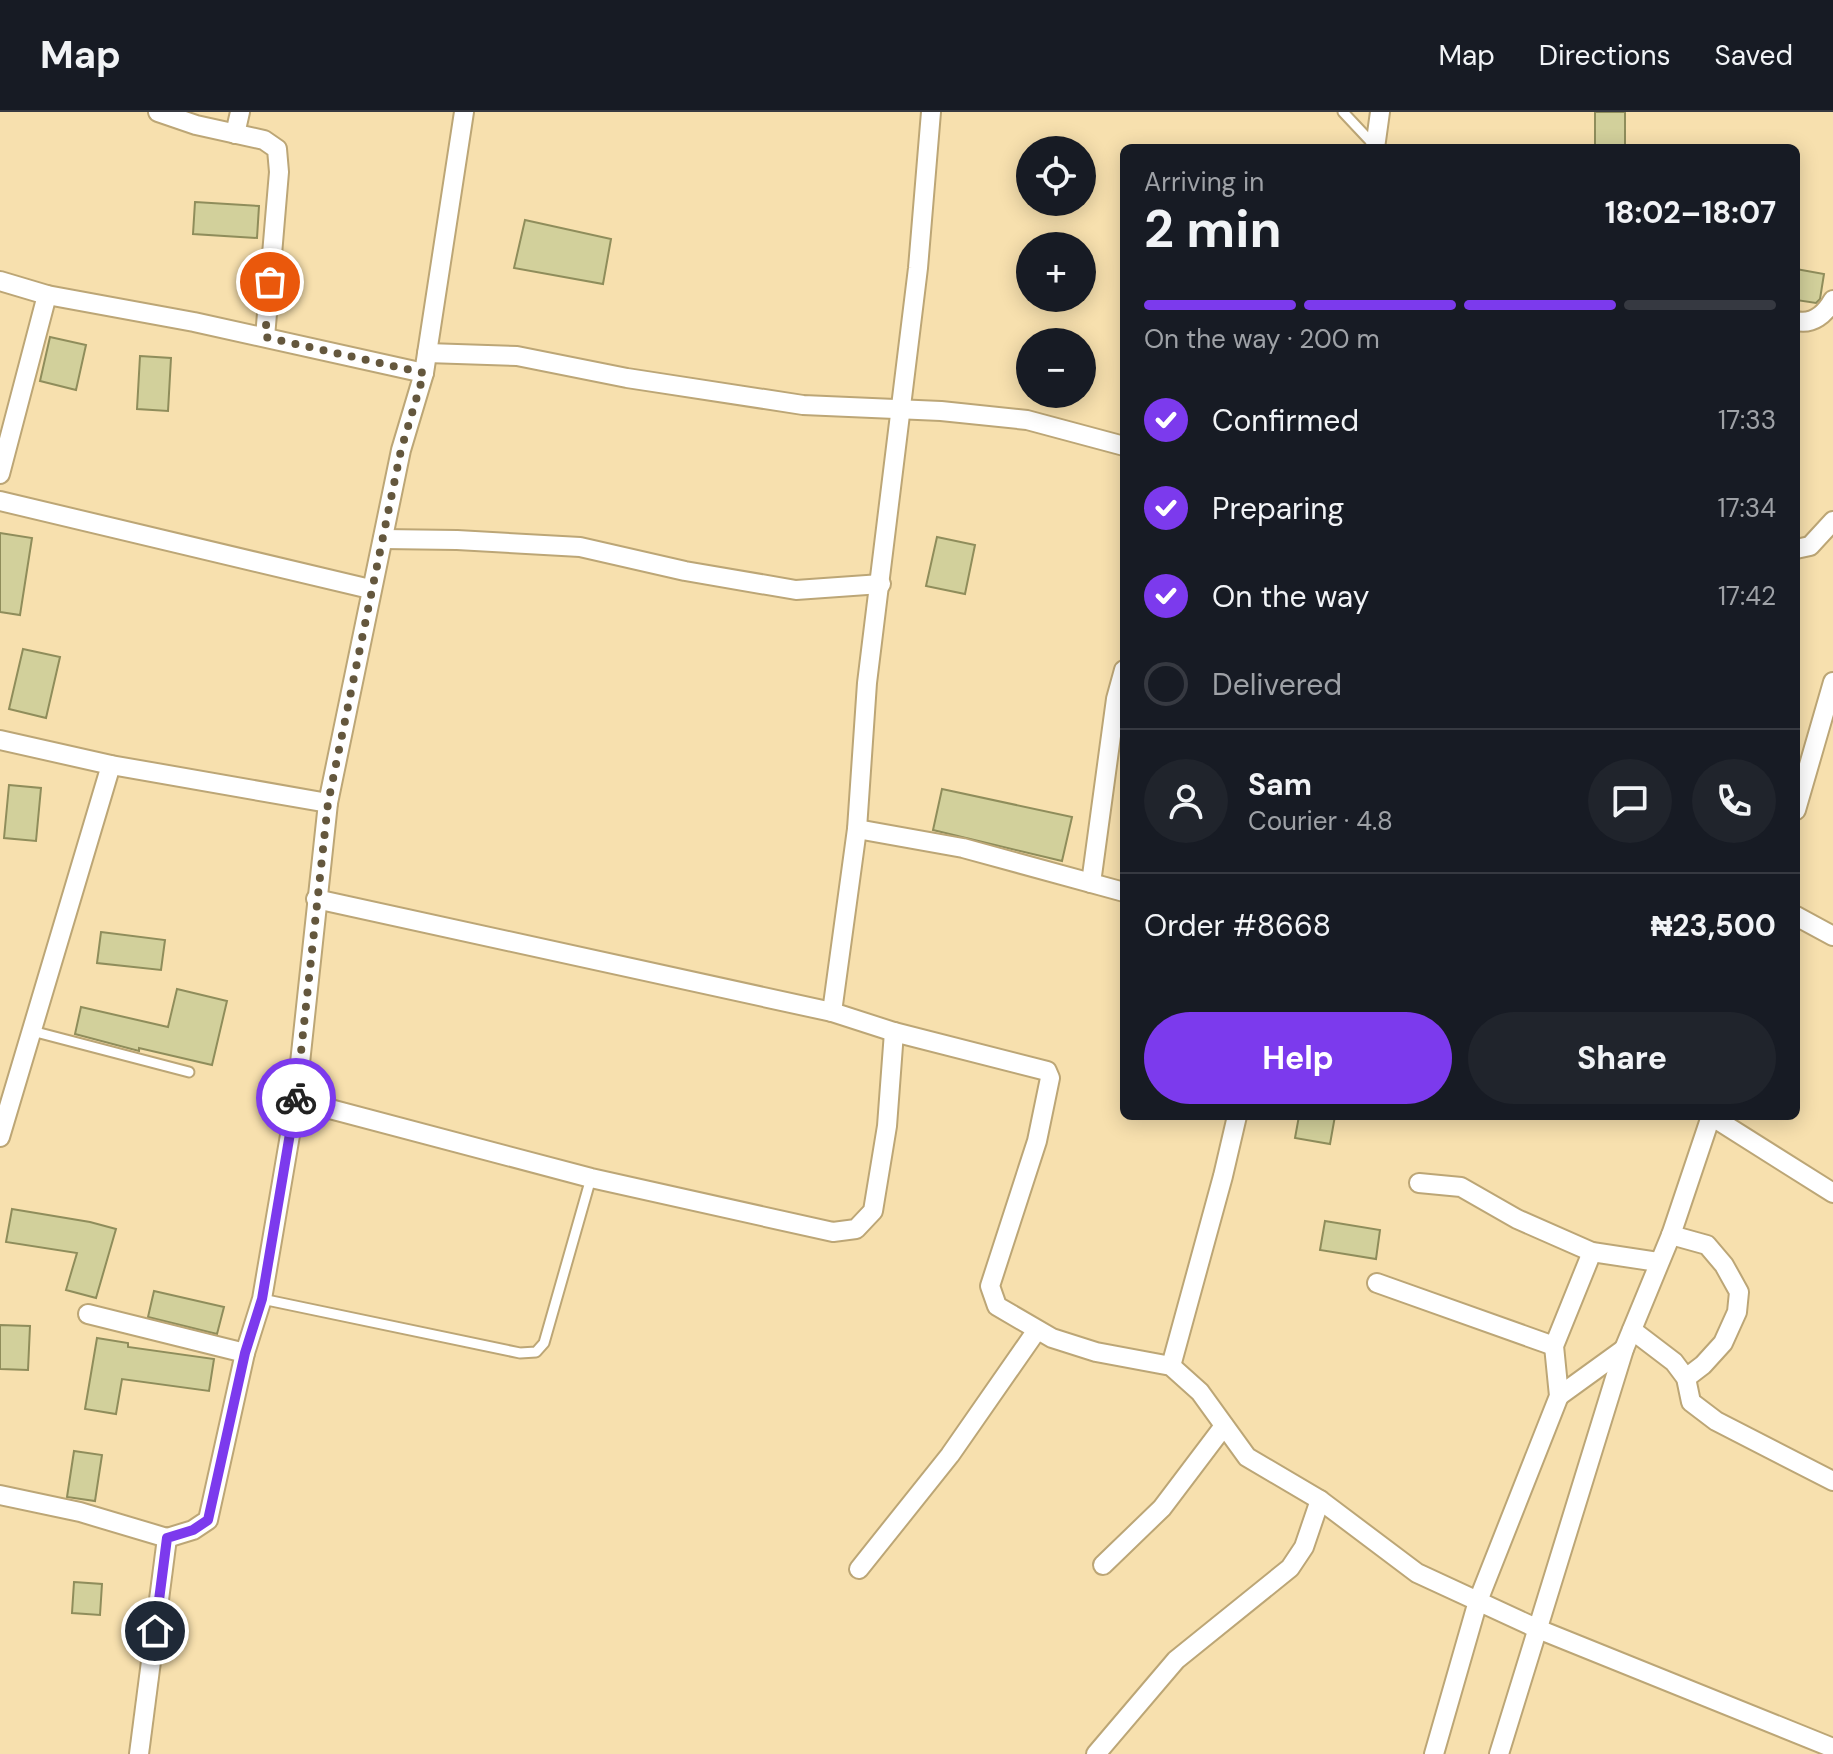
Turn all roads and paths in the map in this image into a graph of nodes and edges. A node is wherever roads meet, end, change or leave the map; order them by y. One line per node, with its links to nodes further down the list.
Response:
1 (158, 112): 7 (street)
2 (240, 112): 7 (street)
3 (464, 112): 15 (street)
4 (931, 112): 17 (street)
5 (1343, 112): 8 (lane)
6 (1380, 112): 9 (street)
7 (235, 134): 14 (street)
8 (1372, 144)
9 (1375, 144)
10 (0, 281): 11 (street)
11 (47, 295): 14 (street); 19 (street)
12 (1833, 300): 13 (street)
13 (1800, 322)
14 (265, 337): 16 (street)
15 (427, 353): 16 (street); 17 (street)
16 (424, 373): 22 (street)
17 (899, 410): 18 (street); 24 (street)
18 (1120, 445)
19 (0, 474)
20 (0, 501): 25 (street)
21 (1833, 521): 23 (street)
22 (383, 539): 24 (street); 25 (street)
23 (1800, 548)
24 (881, 584): 33 (street)
25 (370, 589): 32 (street)
26 (1833, 682): 29 (street)
27 (1120, 684): 34 (street)
28 (0, 740): 30 (street)
29 (1825, 744): 31 (street)
30 (111, 765): 32 (street); 40 (street)
31 (1801, 775)
32 (328, 803): 36 (street)
33 (857, 829): 34 (street); 39 (street)
34 (1091, 883): 35 (street)
35 (1120, 891)
36 (316, 899): 39 (street); 43 (street)
37 (1800, 918): 38 (street)
38 (1833, 936)
39 (832, 1012): 41 (street)
40 (32, 1031): 42 (lane); 47 (street)
41 (894, 1032): 48 (street); 57 (street)
42 (189, 1072)
43 (296, 1100): 48 (street); 55 (street)
44 (1236, 1120): 62 (street)
45 (1710, 1120): 51 (street)
46 (1717, 1120): 50 (street)
47 (0, 1137)
48 (591, 1178): 55 (lane)
49 (1419, 1183): 52 (street)
50 (1833, 1193)
51 (1671, 1235): 53 (street); 63 (street)
52 (1592, 1252): 53 (street); 59 (street)
53 (1658, 1262): 58 (street)
54 (1377, 1283): 59 (street)
55 (262, 1299): 61 (street)
56 (88, 1314): 61 (street)
57 (1037, 1330): 62 (street); 71 (street)
58 (1632, 1330): 60 (street); 63 (street)
59 (1554, 1346): 64 (street)
60 (1624, 1349): 64 (street); 73 (street)
61 (245, 1353): 69 (street)
62 (1171, 1366): 65 (street)
63 (1686, 1378): 66 (street)
64 (1559, 1396): 72 (street)
65 (1224, 1426): 68 (street); 70 (street)
66 (1833, 1481)
67 (0, 1495): 69 (street)
68 (1320, 1500): 72 (street); 76 (street)
69 (167, 1538): 75 (street)
70 (1103, 1565)
71 (859, 1569)
72 (1478, 1601): 73 (street); 77 (street)
73 (1538, 1629): 74 (street); 78 (street)
74 (1833, 1748)
75 (139, 1754)
76 (1096, 1754)
77 (1434, 1754)
78 (1499, 1754)

